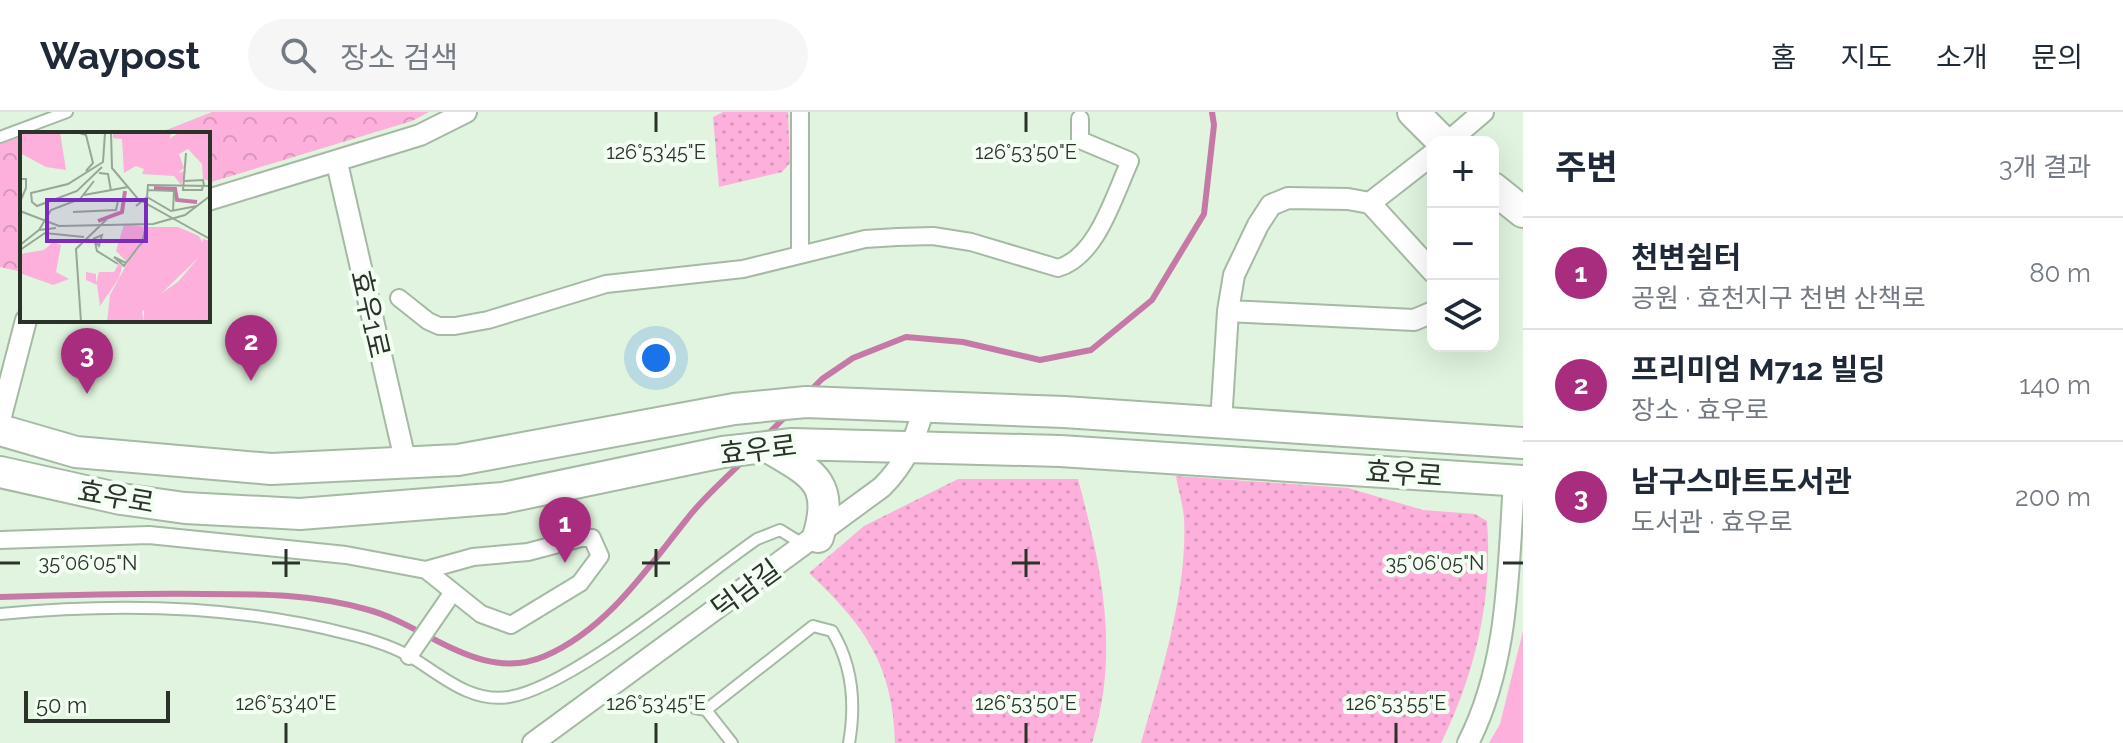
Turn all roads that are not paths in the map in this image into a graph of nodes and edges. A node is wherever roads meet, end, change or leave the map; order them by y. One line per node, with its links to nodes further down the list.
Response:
1 (67, 112): 6 (lane)
2 (466, 112): 12 (street)
3 (800, 112): 17 (street)
4 (1413, 112): 8 (main road)
5 (1483, 112): 9 (street)
6 (45, 116): 10 (lane)
7 (1080, 119): 17 (street)
8 (1439, 136)
9 (1453, 136)
10 (0, 137)
11 (1427, 159): 15 (street)
12 (337, 163): 14 (street); 30 (street, 효우1로)
13 (1499, 193): 16 (main road)
14 (210, 199)
15 (1370, 203): 18 (street); 20 (street)
16 (1523, 212)
17 (800, 253): 19 (street)
18 (1427, 265)
19 (399, 298)
20 (1228, 311): 21 (street); 25 (street)
21 (1427, 315)
22 (25, 322): 24 (street)
23 (924, 407): 25 (main road, 효우로); 29 (street, 덕남길); 30 (main road, 효우로)
24 (0, 420)
25 (1221, 422): 27 (main road, 효우로)
26 (0, 430): 30 (main road, 효우로)
27 (1523, 443)
28 (768, 447): 29 (main road, 효우로); 31 (main road, 효우로); 34 (main road)
29 (913, 447): 32 (main road, 효우로); 34 (street, 덕남길)
30 (406, 464)
31 (0, 472)
32 (1518, 482): 42 (street)
33 (0, 540): 35 (street)
34 (812, 542): 38 (lane); 39 (street, 덕남길)
35 (426, 570): 36 (street); 36 (street)
36 (453, 592): 38 (street)
37 (0, 614): 38 (lane)
38 (413, 651)
39 (533, 743)
40 (732, 743): 41 (lane)
41 (849, 743)
42 (1468, 743)

